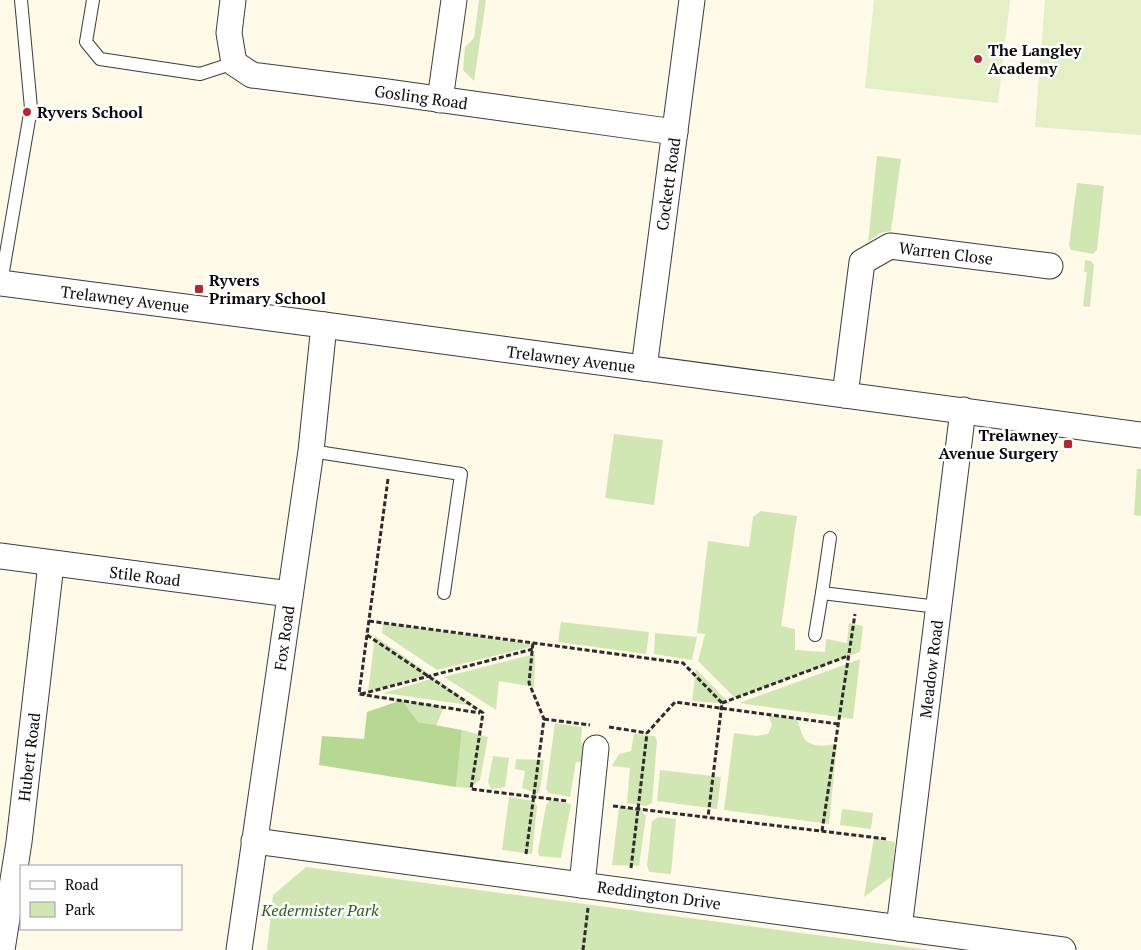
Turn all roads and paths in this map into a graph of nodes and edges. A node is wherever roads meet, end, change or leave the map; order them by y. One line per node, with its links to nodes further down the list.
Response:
1 (21, 0): 10 (lane)
2 (93, 0): 6 (lane)
3 (233, 0): 6 (street)
4 (454, 0): 7 (street)
5 (692, 0): 8 (street, Cockett Road)
6 (234, 63): 7 (street, Gosling Road)
7 (440, 100): 8 (street, Gosling Road)
8 (675, 132): 12 (street, Cockett Road)
9 (1050, 266): 13 (street, Warren Close)
10 (0, 283): 11 (street, Trelawney Avenue)
11 (324, 325): 12 (street, Trelawney Avenue); 16 (street, Fox Road)
12 (644, 368): 13 (street, Trelawney Avenue)
13 (845, 395): 14 (street, Trelawney Avenue)
14 (963, 410): 15 (street, Trelawney Avenue); 25 (street, Meadow Road)
15 (1141, 435)
16 (311, 451): 17 (lane); 22 (street, Fox Road)
17 (390, 462): 23 (lane); 26 (path)
18 (830, 538): 21 (lane)
19 (0, 556): 20 (street, Stile Road)
20 (51, 564): 22 (street, Stile Road); 38 (street, Hubert Road)
21 (822, 593): 24 (lane); 27 (lane)
22 (290, 594): 39 (street, Fox Road)
23 (444, 594)
24 (858, 598): 25 (lane); 30 (path)
25 (938, 607): 43 (street, Meadow Road)
26 (369, 621): 28 (path); 31 (path)
27 (815, 635)
28 (533, 642): 29 (path); 32 (path)
29 (532, 649): 31 (path); 40 (path)
30 (848, 656): 32 (path); 34 (path)
31 (359, 694): 33 (path)
32 (722, 706): 34 (path); 36 (path); 42 (path)
33 (483, 713)
34 (838, 724): 37 (path)
35 (596, 748): 41 (street)
36 (708, 818)
37 (822, 831)
38 (10, 841): 44 (street, Hubert Road)
39 (254, 841): 40 (street, Reddington Drive); 45 (street, Fox Road)
40 (522, 877): 41 (street, Reddington Drive)
41 (586, 886): 42 (street, Reddington Drive); 46 (path)
42 (628, 891): 43 (street, Reddington Drive)
43 (900, 928): 47 (street, Reddington Drive)
44 (2, 950)
45 (239, 950)
46 (583, 950)
47 (1063, 950)

